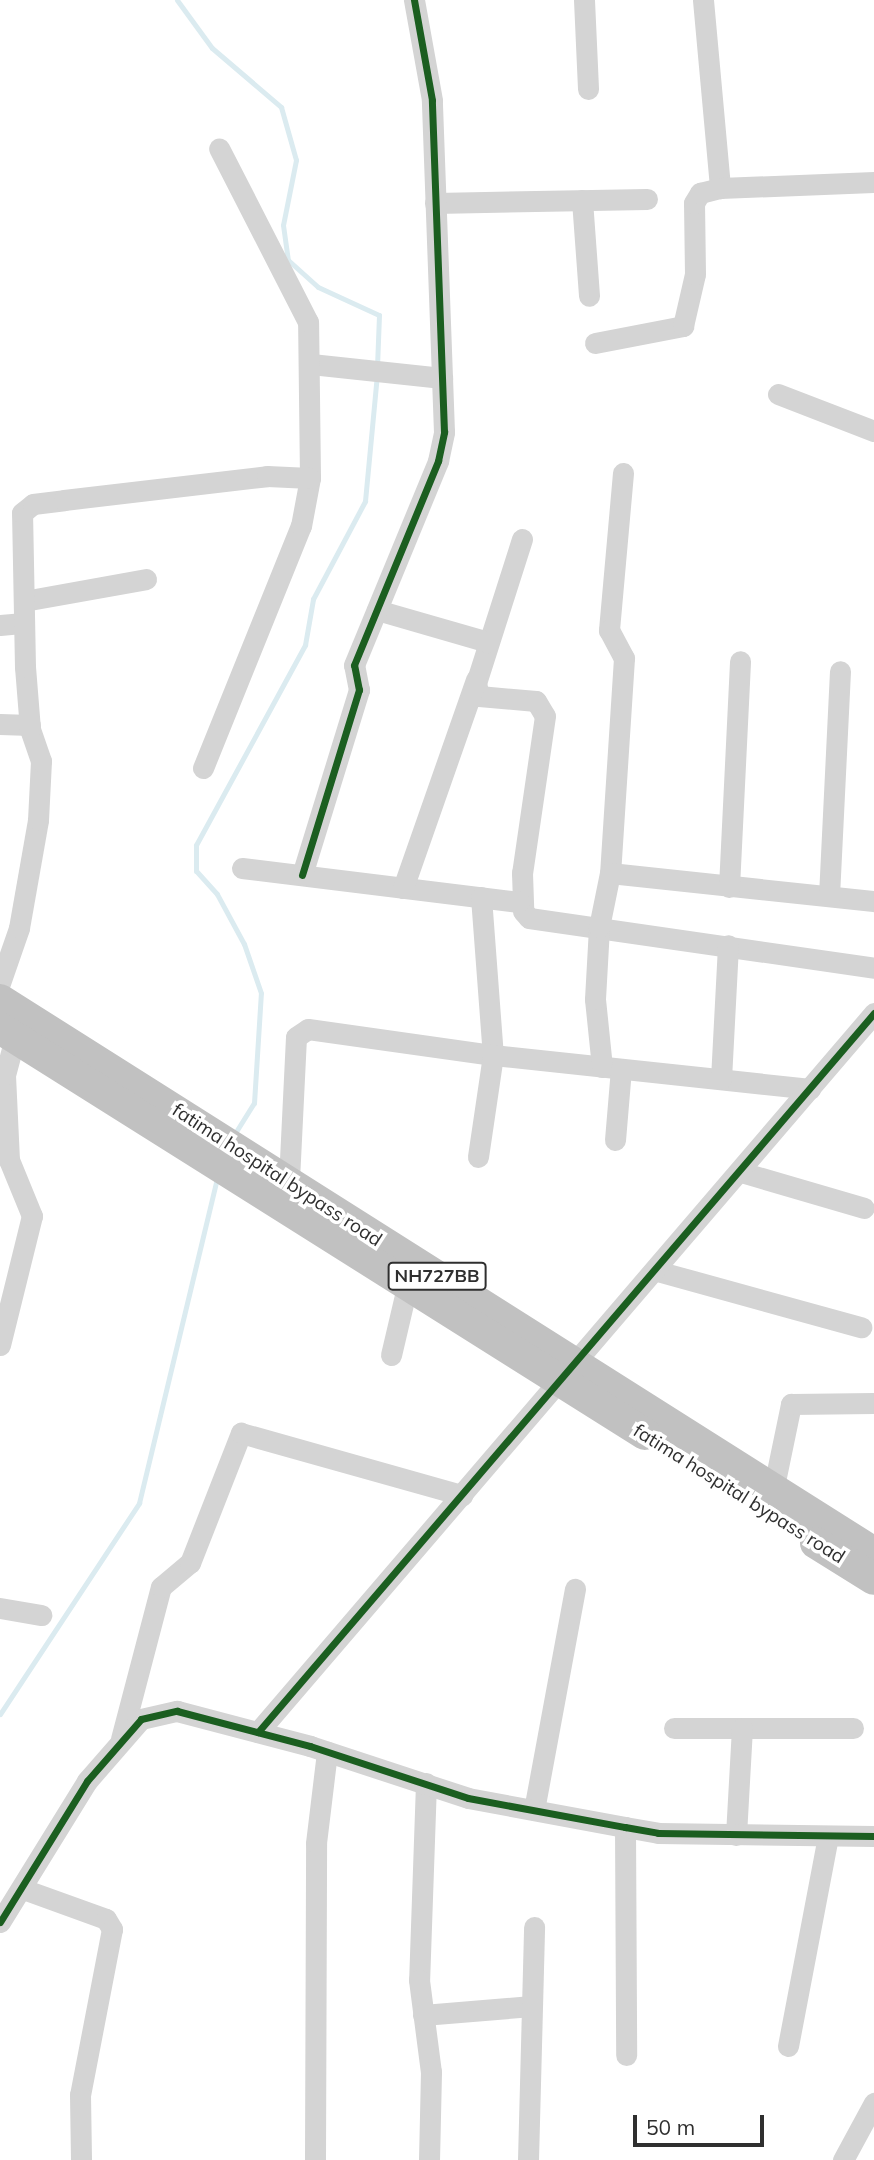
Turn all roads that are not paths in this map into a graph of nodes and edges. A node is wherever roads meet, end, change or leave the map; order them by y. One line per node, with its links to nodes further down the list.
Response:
1 (414, 0): 10 (street)
2 (584, 0): 4 (street)
3 (703, 0): 7 (street)
4 (588, 89)
5 (219, 148): 13 (street)
6 (874, 182): 7 (street)
7 (720, 188): 12 (street)
8 (582, 200): 9 (street); 10 (street); 11 (street)
9 (647, 200)
10 (435, 203): 14 (street)
11 (589, 296)
12 (595, 343)
13 (311, 364): 14 (street); 18 (street)
14 (442, 377): 22 (street)
15 (778, 394): 16 (street)
16 (874, 430)
17 (623, 473): 33 (street)
18 (310, 478): 21 (street); 31 (street)
19 (522, 539): 25 (street)
20 (146, 579): 21 (street)
21 (23, 601): 23 (street)
22 (377, 610): 25 (street); 34 (street)
23 (24, 623): 24 (street); 30 (street)
24 (0, 625)
25 (488, 642): 28 (street)
26 (740, 662): 35 (street)
27 (841, 671): 37 (street)
28 (477, 674): 36 (street); 40 (street)
29 (0, 724): 30 (street)
30 (30, 725): 44 (street)
31 (203, 768)
32 (242, 868): 34 (street)
33 (610, 873): 35 (street); 41 (street)
34 (302, 875): 36 (street)
35 (729, 887): 37 (street)
36 (403, 888): 38 (street)
37 (829, 896): 39 (street)
38 (481, 897): 40 (street); 48 (street)
39 (874, 901)
40 (519, 902): 41 (street)
41 (599, 927): 42 (street); 49 (street)
42 (728, 946): 43 (street); 50 (street)
43 (874, 968)
44 (0, 983)
45 (0, 1000): 55 (highway, fatima hospital bypass road / NH727BB)
46 (874, 1013): 51 (street)
47 (8, 1033): 57 (highway, fatima hospital bypass road / NH727BB); 61 (street)
48 (493, 1055): 49 (street); 53 (street); 55 (street)
49 (611, 1068): 50 (street); 52 (street)
50 (721, 1079): 51 (street)
51 (810, 1089): 54 (street)
52 (615, 1140)
53 (478, 1157)
54 (741, 1171): 56 (street); 58 (street)
55 (289, 1180): 57 (highway, fatima hospital bypass road / NH727BB)
56 (863, 1208)
57 (356, 1240): 59 (highway, fatima hospital bypass road / NH727BB); 63 (highway, fatima hospital bypass road / NH727BB)
58 (657, 1271): 60 (street); 63 (street)
59 (407, 1287): 62 (street); 63 (highway, fatima hospital bypass road / NH727BB)
60 (861, 1327)
61 (0, 1345)
62 (391, 1355)
63 (568, 1372): 65 (highway, fatima hospital bypass road / NH727BB); 66 (street); 68 (highway, fatima hospital bypass road / NH727BB)
64 (874, 1403): 65 (street)
65 (773, 1491): 67 (highway, fatima hospital bypass road / NH727BB)
66 (462, 1495): 75 (street); 76 (street)
67 (874, 1553)
68 (874, 1579)
69 (575, 1589): 79 (street)
70 (0, 1608): 71 (street)
71 (41, 1615)
72 (674, 1728): 73 (street)
73 (743, 1728): 74 (street); 81 (street)
74 (853, 1728)
75 (258, 1732): 76 (street); 77 (street)
76 (119, 1745): 84 (street)
77 (327, 1752): 78 (street); 93 (street)
78 (426, 1783): 79 (street); 88 (street)
79 (534, 1810): 80 (street)
80 (625, 1827): 81 (street); 90 (street)
81 (736, 1835): 83 (street)
82 (874, 1836): 83 (street)
83 (828, 1838): 89 (street)
84 (23, 1889): 85 (street); 92 (street)
85 (0, 1922)
86 (534, 1927): 87 (street)
87 (532, 2006): 88 (street); 95 (street)
88 (423, 2015): 94 (street)
89 (788, 2046)
90 (626, 2055)
91 (874, 2103): 96 (street)
92 (80, 2160)
93 (314, 2160)
94 (429, 2160)
95 (528, 2160)
96 (843, 2160)

